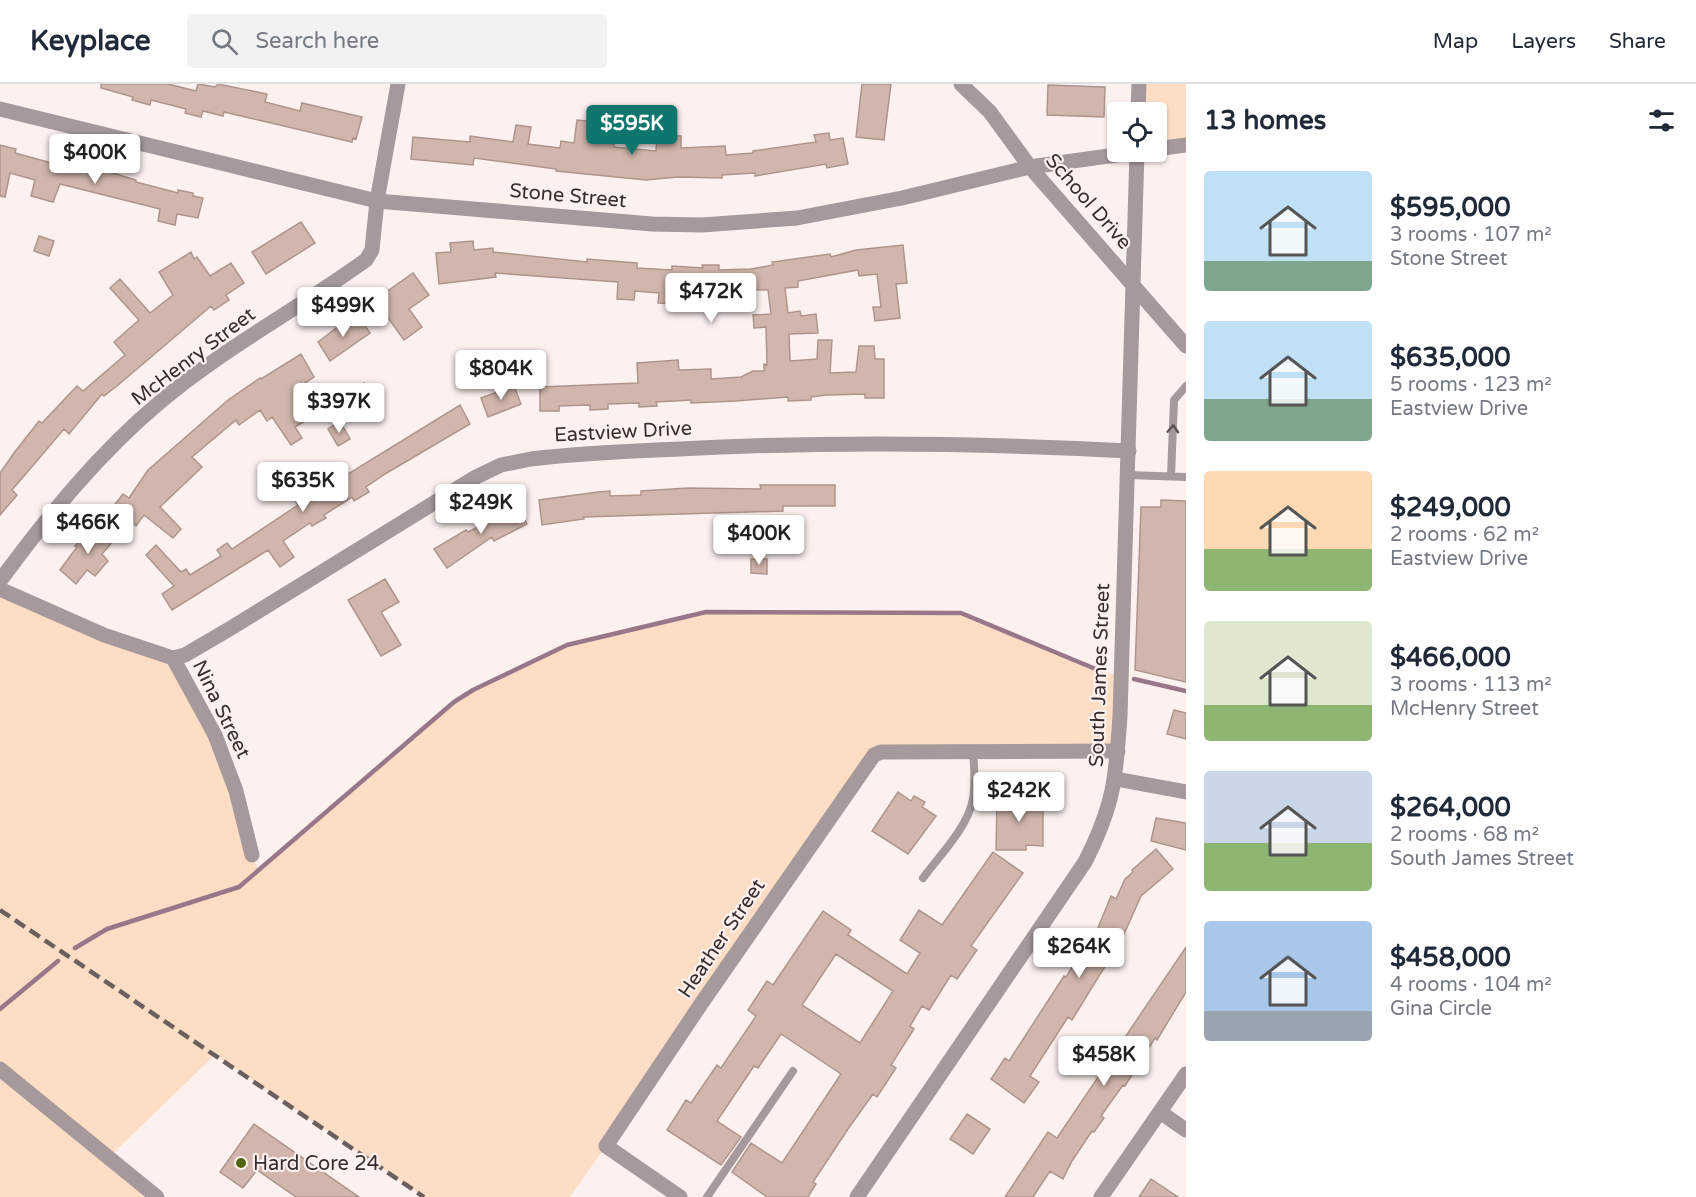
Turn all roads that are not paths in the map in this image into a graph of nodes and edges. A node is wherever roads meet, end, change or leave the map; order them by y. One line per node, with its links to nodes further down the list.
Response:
1 (398, 84): 11 (street, McHenry Street)
2 (961, 84): 10 (street, School Drive)
3 (1139, 84): 4 (street)
4 (1138, 102)
5 (0, 110): 11 (street, Stone Street)
6 (1186, 146): 7 (street)
7 (1167, 148)
8 (1107, 156): 10 (street, Stone Street)
9 (1137, 162): 12 (street, South James Street)
10 (1030, 167): 11 (street, Stone Street); 12 (street, School Drive)
11 (377, 201): 19 (street, McHenry Street)
12 (1134, 286): 13 (street, School Drive); 15 (street, South James Street)
13 (1186, 346)
14 (1186, 386): 17 (lane, one-way to 14)
15 (1129, 451): 16 (street, South James Street); 21 (street, Eastview Drive)
16 (1128, 475): 17 (lane); 23 (street, South James Street)
17 (1170, 476): 18 (lane)
18 (1186, 477)
19 (0, 581)
20 (0, 589): 21 (street, Nina Street)
21 (173, 658): 26 (street, Nina Street)
22 (973, 751): 23 (street); 27 (lane); 34 (street, Heather Street)
23 (1118, 751): 24 (street, South James Street)
24 (1116, 779): 25 (street); 36 (street, South James Street)
25 (1186, 792)
26 (252, 855)
27 (923, 878)
28 (0, 1069): 33 (street)
29 (793, 1071): 35 (lane)
30 (1186, 1074): 31 (street)
31 (1160, 1112): 32 (street); 37 (street)
32 (1186, 1130)
33 (157, 1197)
34 (680, 1197)
35 (707, 1197)
36 (857, 1197)
37 (1101, 1197)

